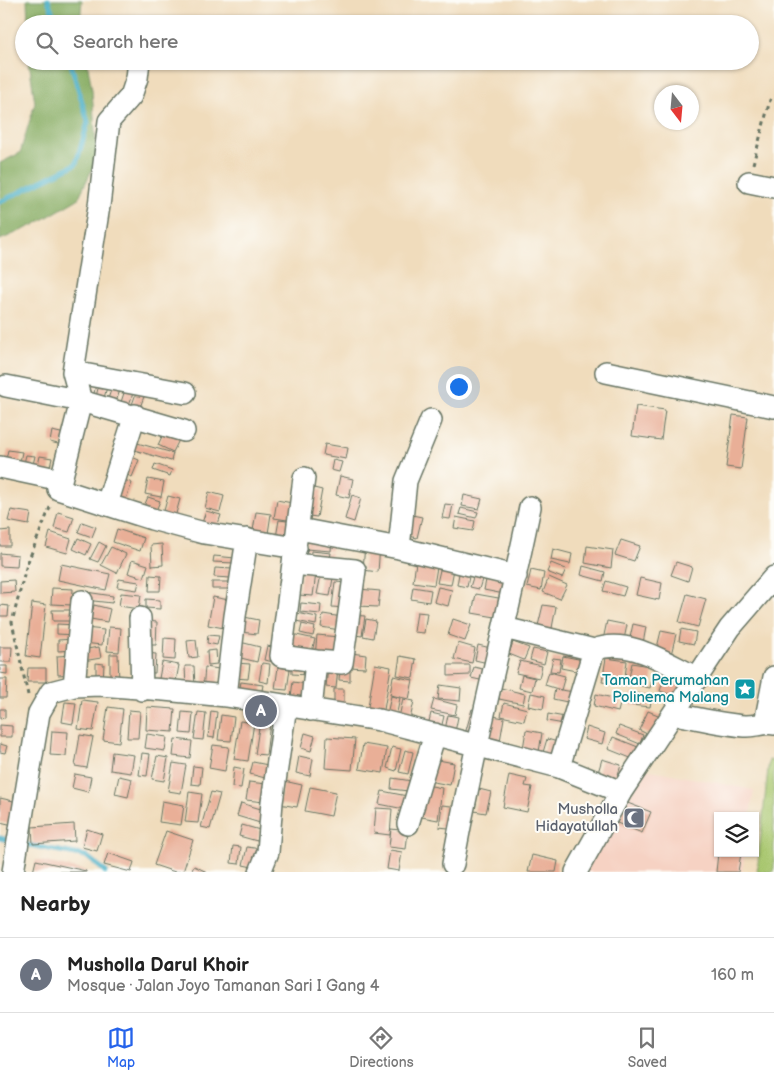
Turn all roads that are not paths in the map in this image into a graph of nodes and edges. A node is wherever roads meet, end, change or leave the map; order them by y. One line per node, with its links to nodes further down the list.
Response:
1 (138, 70): 4 (street)
2 (749, 182): 3 (street)
3 (774, 187)
4 (74, 372): 7 (street); 8 (street)
5 (606, 372): 9 (street)
6 (6, 386): 8 (street)
7 (185, 393)
8 (81, 401): 10 (street); 15 (street)
9 (774, 407)
10 (135, 415): 12 (street); 16 (street)
11 (431, 420): 20 (street)
12 (184, 431)
13 (0, 467): 15 (street)
14 (304, 478): 19 (street)
15 (60, 484): 16 (street)
16 (107, 504): 18 (street)
17 (530, 507): 21 (street)
18 (247, 539): 19 (street); 32 (street)
19 (296, 547): 20 (street); 27 (street); 27 (street)
20 (399, 548): 21 (street)
21 (516, 576): 25 (street)
22 (774, 577): 29 (street)
23 (82, 601): 30 (street)
24 (140, 618): 31 (street)
25 (504, 628): 26 (street); 38 (street)
26 (594, 650): 29 (street); 39 (street)
27 (316, 661): 34 (street)
28 (774, 677): 36 (street)
29 (698, 678): 35 (street)
30 (74, 686): 31 (street); 43 (street)
31 (142, 690): 32 (street)
32 (226, 696): 33 (street)
33 (286, 706): 34 (street); 44 (street)
34 (311, 710): 37 (street)
35 (674, 714): 36 (street); 40 (street)
36 (769, 724)
37 (435, 734): 38 (street); 41 (street)
38 (478, 744): 39 (street); 42 (street)
39 (559, 766): 40 (street)
40 (621, 792): 45 (street)
41 (408, 824)
42 (453, 864)
43 (14, 868)
44 (260, 872)
45 (576, 872)

